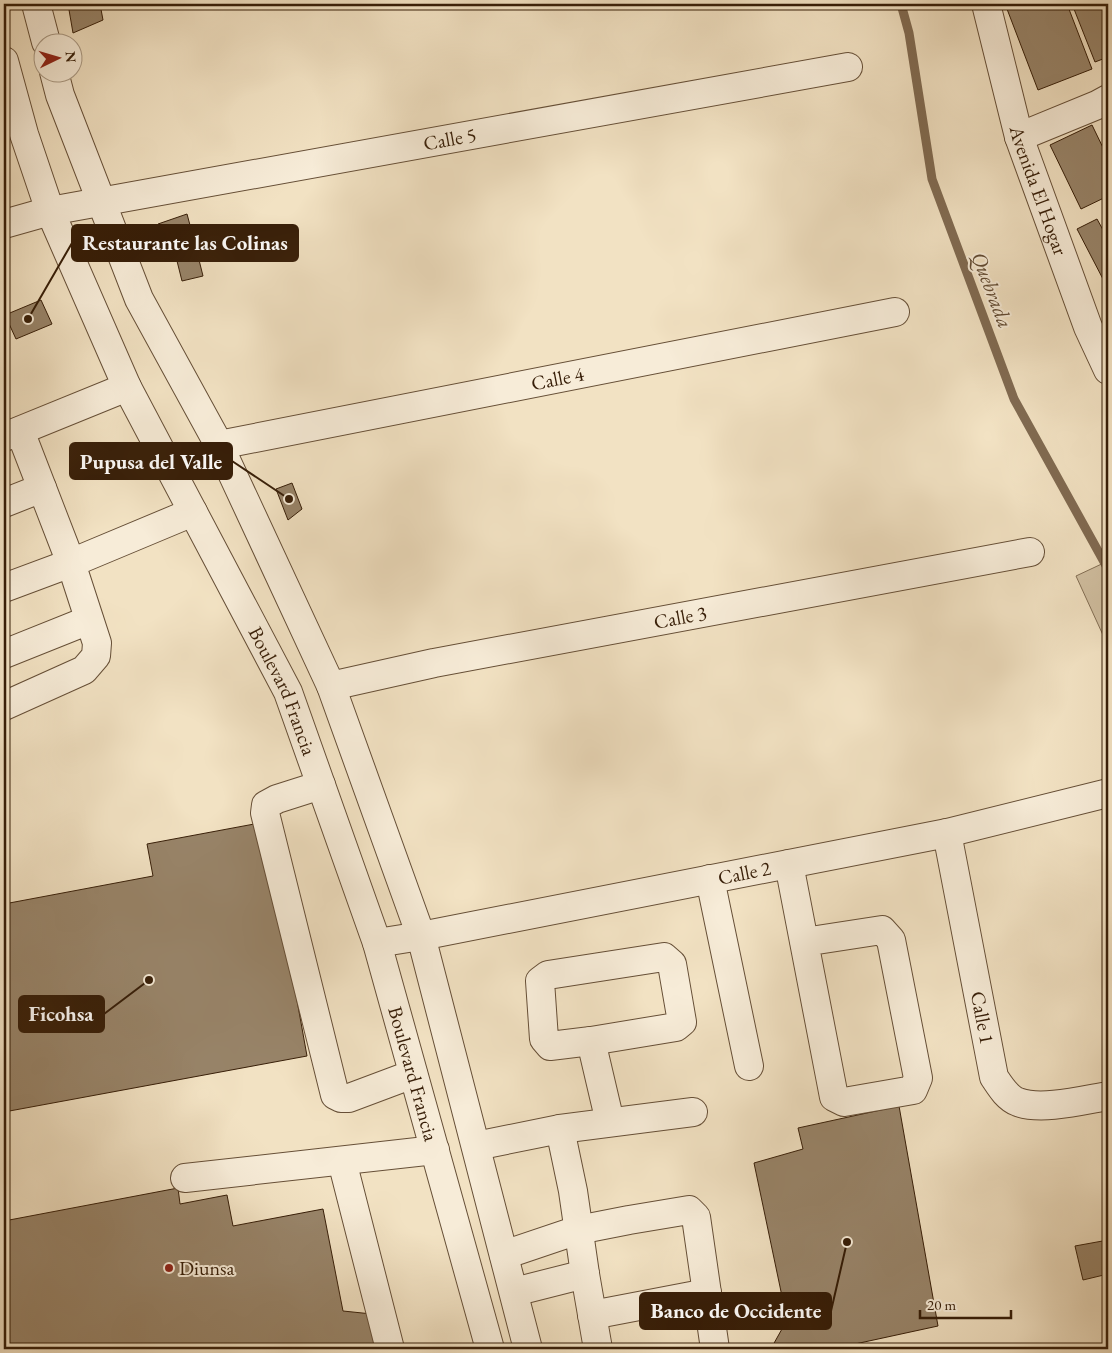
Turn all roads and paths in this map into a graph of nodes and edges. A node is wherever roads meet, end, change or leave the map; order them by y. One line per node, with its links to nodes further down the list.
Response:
1 (36, 4): 3 (street)
2 (986, 4): 8 (street, Avenida El Hogar)
3 (43, 32)
4 (4, 61): 10 (street, Boulevard Francia)
5 (848, 67): 9 (street, Calle 5)
6 (57, 82): 9 (street, Boulevard Francia)
7 (1108, 99): 8 (street)
8 (1019, 137): 13 (street, Avenida El Hogar)
9 (102, 203): 10 (street, Calle 5); 17 (street, Boulevard Francia)
10 (50, 211): 11 (street, Calle 5); 15 (street, Boulevard Francia)
11 (4, 224)
12 (895, 312): 17 (street, Calle 4)
13 (1098, 323): 14 (street, Avenida El Hogar)
14 (1108, 370)
15 (127, 387): 16 (street); 20 (street, Boulevard Francia)
16 (12, 434): 18 (street)
17 (219, 445): 26 (street, Boulevard Francia)
18 (42, 488): 19 (street); 22 (street)
19 (4, 504)
20 (192, 512): 22 (street); 28 (street, Boulevard Francia)
21 (1030, 552): 26 (street, Calle 3)
22 (71, 563): 23 (street); 24 (street)
23 (4, 588)
24 (89, 620): 25 (street); 27 (street)
25 (4, 654)
26 (331, 686): 33 (street, Boulevard Francia)
27 (4, 706)
28 (321, 785): 35 (street, Boulevard Francia); 38 (street)
29 (1108, 793): 30 (street, Calle 2)
30 (947, 833): 31 (street, Calle 2); 39 (street, Calle 1)
31 (789, 864): 32 (street, Calle 2); 34 (street)
32 (710, 879): 33 (street, Calle 2); 37 (street)
33 (421, 936): 35 (street, Calle 2); 43 (street, Boulevard Francia)
34 (804, 942): 34 (street)
35 (376, 943): 38 (street, Boulevard Francia)
36 (591, 1041): 36 (street); 41 (street)
37 (749, 1066)
38 (413, 1074): 44 (street, Boulevard Francia)
39 (1108, 1096)
40 (694, 1112): 41 (street)
41 (610, 1122): 42 (street)
42 (560, 1129): 43 (street); 47 (street)
43 (476, 1146): 48 (street, Boulevard Francia)
44 (435, 1150): 45 (street); 54 (street, Boulevard Francia)
45 (342, 1161): 46 (street); 53 (street)
46 (185, 1178)
47 (578, 1230): 48 (street); 49 (street); 51 (street)
48 (504, 1255): 50 (street, Boulevard Francia)
49 (584, 1274): 50 (street); 52 (street)
50 (514, 1292): 55 (street, Boulevard Francia)
51 (707, 1293): 52 (street); 57 (street)
52 (592, 1315): 56 (street)
53 (390, 1349)
54 (490, 1349)
55 (528, 1349)
56 (598, 1349)
57 (715, 1349)

